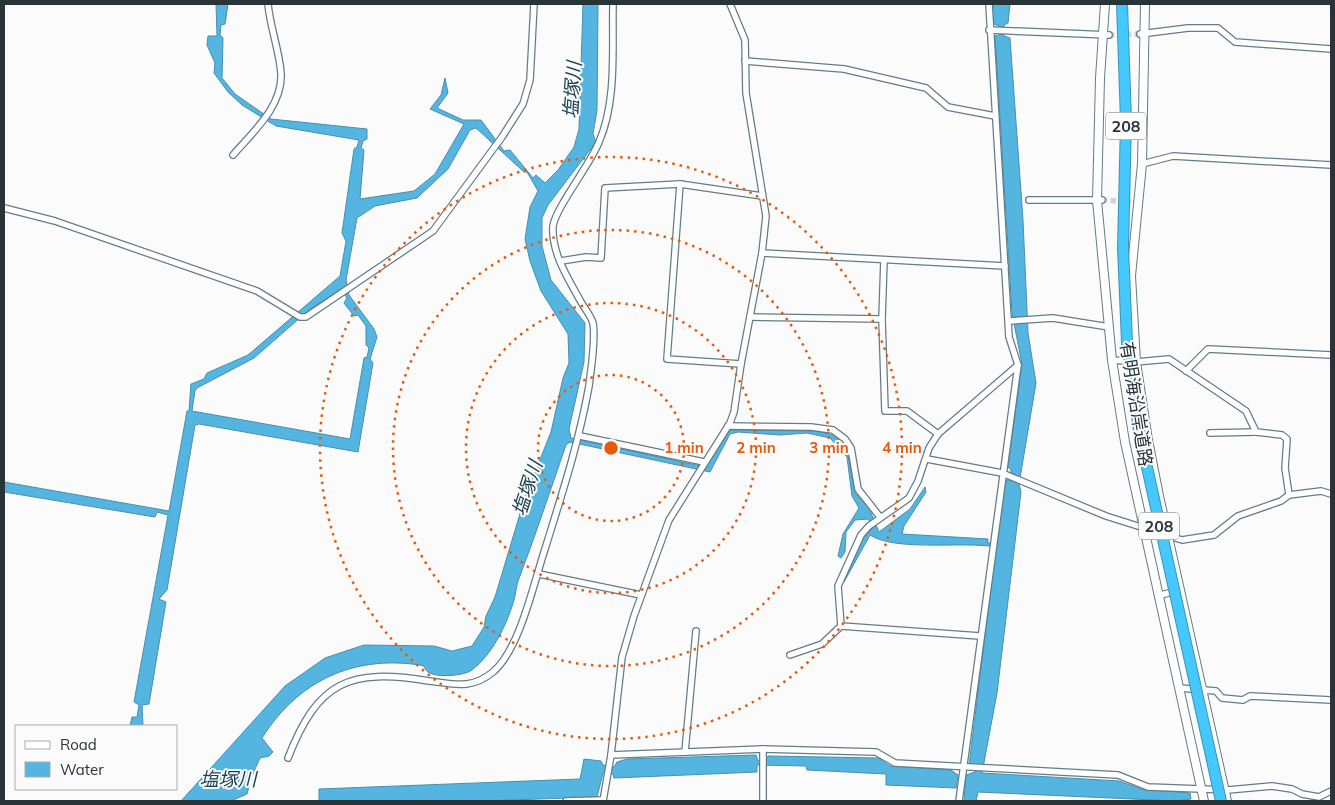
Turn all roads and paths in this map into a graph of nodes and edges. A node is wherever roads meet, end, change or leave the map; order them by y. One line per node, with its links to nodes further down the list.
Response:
1 (268, 4): 15 (street)
2 (534, 4): 22 (street)
3 (612, 4): 25 (street)
4 (730, 4): 13 (street)
5 (989, 4): 9 (street)
6 (1105, 4): 11 (main road, 有明海沿岸道路)
7 (1122, 4): 74 (highway, 208, bridge)
8 (1145, 4): 10 (main road, 有明海沿岸道路)
9 (989, 30): 11 (street); 14 (street)
10 (1143, 34): 12 (street); 16 (main road, 有明海沿岸道路)
11 (1105, 35): 21 (main road, 有明海沿岸道路)
12 (1331, 49)
13 (745, 61): 14 (street); 19 (street)
14 (995, 116): 26 (street)
15 (233, 155)
16 (1142, 164): 17 (street); 33 (main road, 有明海沿岸道路)
17 (1331, 165)
18 (680, 184): 19 (street); 25 (street); 34 (street)
19 (762, 196): 23 (street)
20 (1029, 200): 21 (street)
21 (1099, 200): 30 (main road, 有明海沿岸道路)
22 (4, 208)
23 (762, 253): 24 (street); 27 (street)
24 (884, 260): 26 (street); 28 (street)
25 (561, 261): 41 (street)
26 (1005, 266): 29 (street)
27 (750, 317): 28 (street); 34 (street)
28 (882, 320): 39 (street)
29 (1010, 320): 30 (street); 35 (street)
30 (1109, 326): 32 (main road, 有明海沿岸道路)
31 (1331, 355): 36 (street)
32 (1112, 360): 33 (street); 48 (main road, 有明海沿岸道路)
33 (1136, 362): 36 (street); 49 (main road, 有明海沿岸道路)
34 (741, 364): 37 (street)
35 (1018, 365): 39 (street); 44 (street)
36 (1186, 371): 38 (street)
37 (728, 426): 43 (street); 47 (street)
38 (1256, 432): 40 (street); 46 (street)
39 (938, 434): 42 (street)
40 (1210, 434)
41 (580, 436): 43 (street); 50 (street)
42 (927, 458): 44 (street); 47 (street)
43 (704, 462): 52 (street)
44 (1002, 473): 48 (street); 56 (street)
45 (1331, 494): 46 (street)
46 (1289, 495): 49 (street)
47 (880, 518): 54 (street)
48 (1143, 529): 49 (street); 53 (main road, 有明海沿岸道路)
49 (1168, 534): 51 (main road, 有明海沿岸道路)
50 (539, 574): 52 (street); 63 (street)
51 (1181, 590): 53 (street); 59 (main road, 有明海沿岸道路)
52 (641, 595): 64 (street)
53 (1158, 596): 58 (main road, 有明海沿岸道路)
54 (841, 626): 56 (street); 57 (street)
55 (696, 631): 61 (street)
56 (980, 636): 65 (street)
57 (790, 655)
58 (1179, 688): 59 (street); 67 (main road, 有明海沿岸道路)
59 (1203, 691): 60 (street); 66 (main road, 有明海沿岸道路)
60 (1331, 700)
61 (685, 752): 62 (street); 64 (street)
62 (762, 753): 65 (street); 71 (street)
63 (288, 758)
64 (610, 758): 70 (street)
65 (963, 768): 67 (street); 72 (street)
66 (1224, 788): 67 (street); 68 (street); 75 (main road, 有明海沿岸道路)
67 (1201, 789): 73 (main road, 有明海沿岸道路)
68 (1331, 791)
69 (566, 801): 70 (street)
70 (603, 801)
71 (763, 801)
72 (959, 801)
73 (1204, 801)
74 (1221, 801)
75 (1227, 801)

